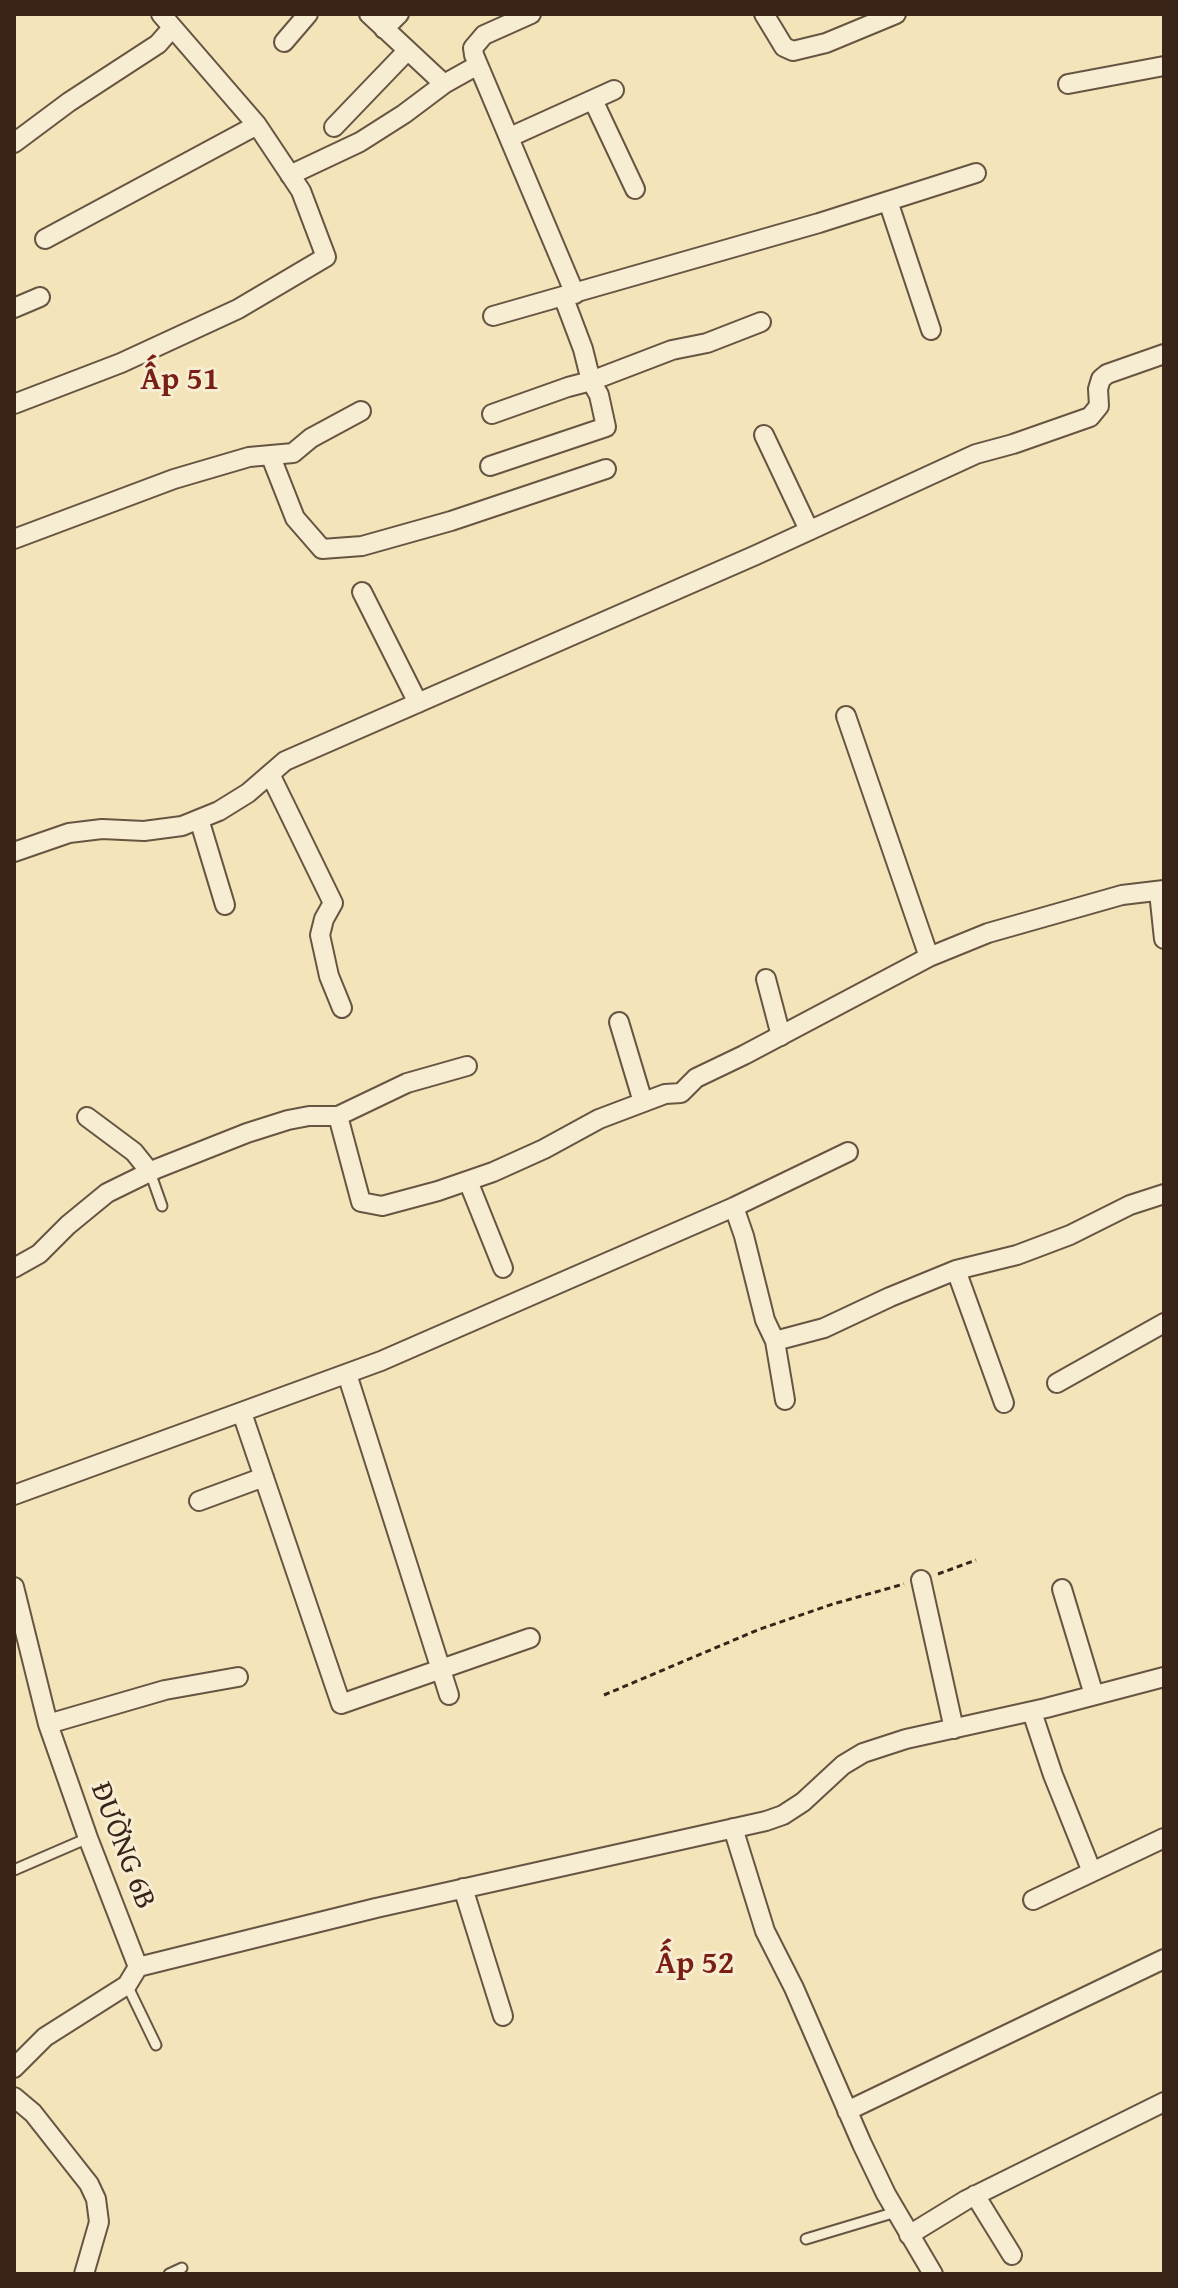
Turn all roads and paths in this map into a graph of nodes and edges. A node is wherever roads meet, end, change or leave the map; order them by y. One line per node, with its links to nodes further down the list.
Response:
1 (308, 14): 9 (street)
2 (369, 14): 8 (street)
3 (399, 14): 8 (street)
4 (531, 14): 11 (street)
5 (764, 14): 6 (street)
6 (896, 14)
7 (167, 21): 17 (street); 20 (street)
8 (384, 29): 10 (street)
9 (284, 42)
10 (407, 51): 13 (street); 18 (street)
11 (478, 65): 13 (street); 19 (street)
12 (1164, 66): 14 (street)
13 (444, 84): 22 (street)
14 (1068, 84)
15 (614, 90): 16 (street)
16 (593, 100): 19 (street); 23 (street)
17 (257, 125): 22 (street); 25 (street)
18 (334, 127)
19 (510, 137): 26 (street)
20 (14, 143)
21 (976, 173): 24 (street)
22 (290, 175): 34 (street)
23 (635, 189)
24 (888, 201): 26 (street); 31 (street)
25 (45, 239)
26 (569, 295): 29 (street); 33 (street)
27 (40, 297): 28 (street)
28 (14, 308)
29 (493, 316)
30 (761, 322): 33 (street)
31 (931, 330)
32 (1164, 354): 41 (street)
33 (591, 381): 36 (street); 39 (street)
34 (14, 404)
35 (361, 411): 38 (street)
36 (492, 414)
37 (764, 435): 41 (street)
38 (271, 457): 40 (street); 42 (street)
39 (490, 466)
40 (606, 469)
41 (809, 530): 44 (street)
42 (14, 539)
43 (362, 592): 44 (street)
44 (418, 703): 46 (street)
45 (846, 716): 52 (street)
46 (270, 774): 47 (street); 54 (street)
47 (199, 819): 48 (street); 50 (street)
48 (14, 852)
49 (1162, 891): 51 (street); 52 (street)
50 (225, 905)
51 (1164, 939)
52 (929, 957): 56 (street)
53 (766, 979): 56 (street)
54 (342, 1008)
55 (619, 1022): 58 (street)
56 (781, 1036): 58 (street)
57 (467, 1066): 59 (street)
58 (643, 1102): 63 (street)
59 (338, 1116): 62 (street); 63 (street)
60 (87, 1117): 62 (street)
61 (848, 1152): 66 (street)
62 (150, 1172): 65 (lane); 67 (street)
63 (468, 1181): 68 (street)
64 (1164, 1194): 69 (street)
65 (162, 1206)
66 (734, 1207): 71 (street); 72 (street)
67 (14, 1268)
68 (503, 1268)
69 (956, 1270): 71 (street); 75 (street)
70 (1164, 1323): 73 (street)
71 (775, 1341): 74 (street)
72 (347, 1374): 76 (street); 85 (street)
73 (1057, 1383)
74 (785, 1400)
75 (1004, 1403)
76 (242, 1413): 77 (street); 78 (street)
77 (264, 1477): 79 (street); 85 (street)
78 (14, 1495)
79 (199, 1501)
80 (976, 1560): 81 (path)
81 (921, 1580): 89 (path); 93 (street)
82 (14, 1587): 92 (street, ĐƯỜNG 6B)
83 (1062, 1589): 90 (street)
84 (530, 1638): 85 (street)
85 (438, 1669): 88 (street)
86 (238, 1677): 92 (street)
87 (1164, 1677): 90 (street)
88 (449, 1695)
89 (604, 1695)
90 (1094, 1695): 91 (street)
91 (1032, 1712): 93 (street); 98 (street)
92 (48, 1724): 95 (street, ĐƯỜNG 6B)
93 (954, 1729): 94 (street)
94 (733, 1828): 99 (street); 109 (street)
95 (88, 1838): 97 (lane); 102 (street, ĐƯỜNG 6B)
96 (1164, 1838): 98 (street)
97 (14, 1870)
98 (1092, 1872): 100 (street)
99 (463, 1888): 102 (street); 104 (street)
100 (1033, 1900)
101 (1164, 1959): 109 (street)
102 (138, 1967): 103 (street)
103 (127, 1985): 105 (lane); 106 (street)
104 (503, 2016)
105 (156, 2045)
106 (14, 2068)
107 (14, 2097): 116 (street)
108 (1164, 2102): 110 (street)
109 (847, 2111): 111 (street)
110 (975, 2195): 112 (street); 114 (street)
111 (896, 2212): 112 (street); 113 (lane)
112 (909, 2235): 118 (street)
113 (806, 2239)
114 (1012, 2255)
115 (182, 2268): 117 (lane)
116 (84, 2274)
117 (169, 2274)
118 (933, 2274)

